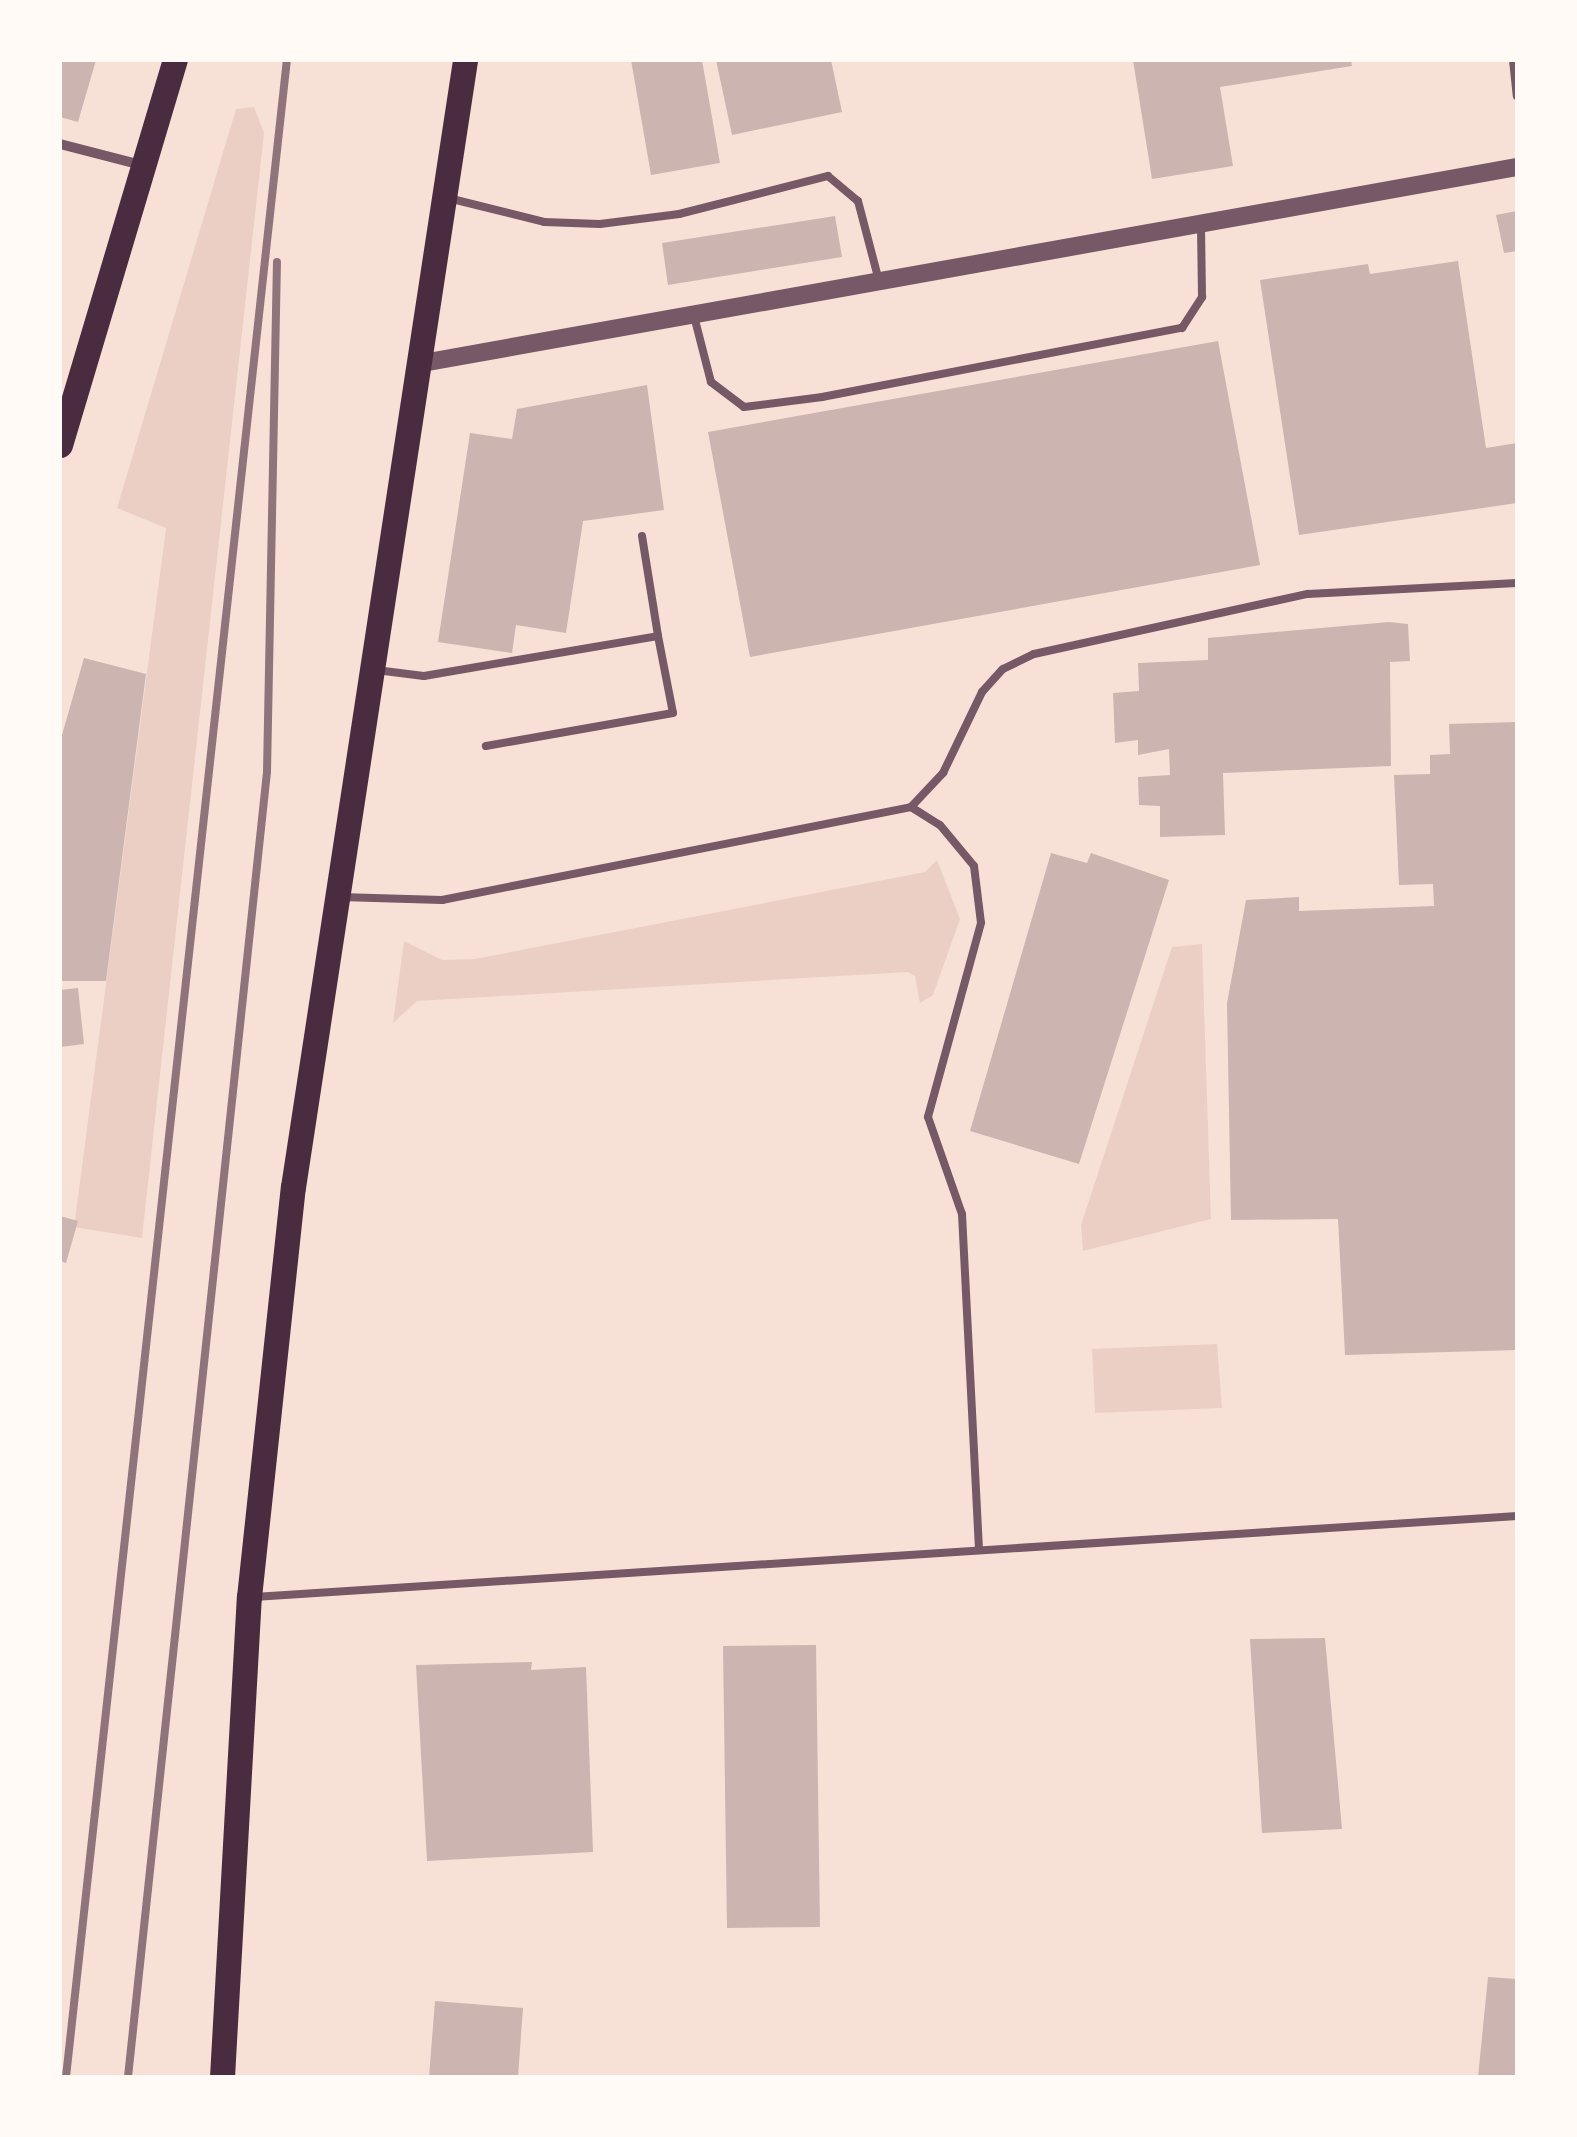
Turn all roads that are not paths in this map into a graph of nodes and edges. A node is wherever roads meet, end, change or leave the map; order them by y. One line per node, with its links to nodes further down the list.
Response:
1 (175, 60): 6 (main road)
2 (464, 60): 8 (main road)
3 (1513, 60): 4 (lane)
4 (1517, 96)
5 (60, 144): 6 (street)
6 (144, 166): 13 (main road)
7 (1517, 167): 9 (street)
8 (443, 196): 10 (lane); 12 (main road)
9 (1201, 224): 10 (street); 11 (lane)
10 (878, 281): 11 (street)
11 (693, 314): 12 (street)
12 (417, 364): 17 (main road)
13 (61, 433)
14 (642, 536): 16 (lane)
15 (1517, 583): 19 (lane)
16 (658, 636): 17 (lane); 18 (lane)
17 (371, 669): 20 (main road)
18 (486, 746)
19 (911, 807): 20 (lane); 22 (lane)
20 (337, 897): 23 (main road)
21 (1517, 1516): 22 (lane)
22 (979, 1550): 23 (lane)
23 (249, 1597): 24 (main road)
24 (222, 2077)

